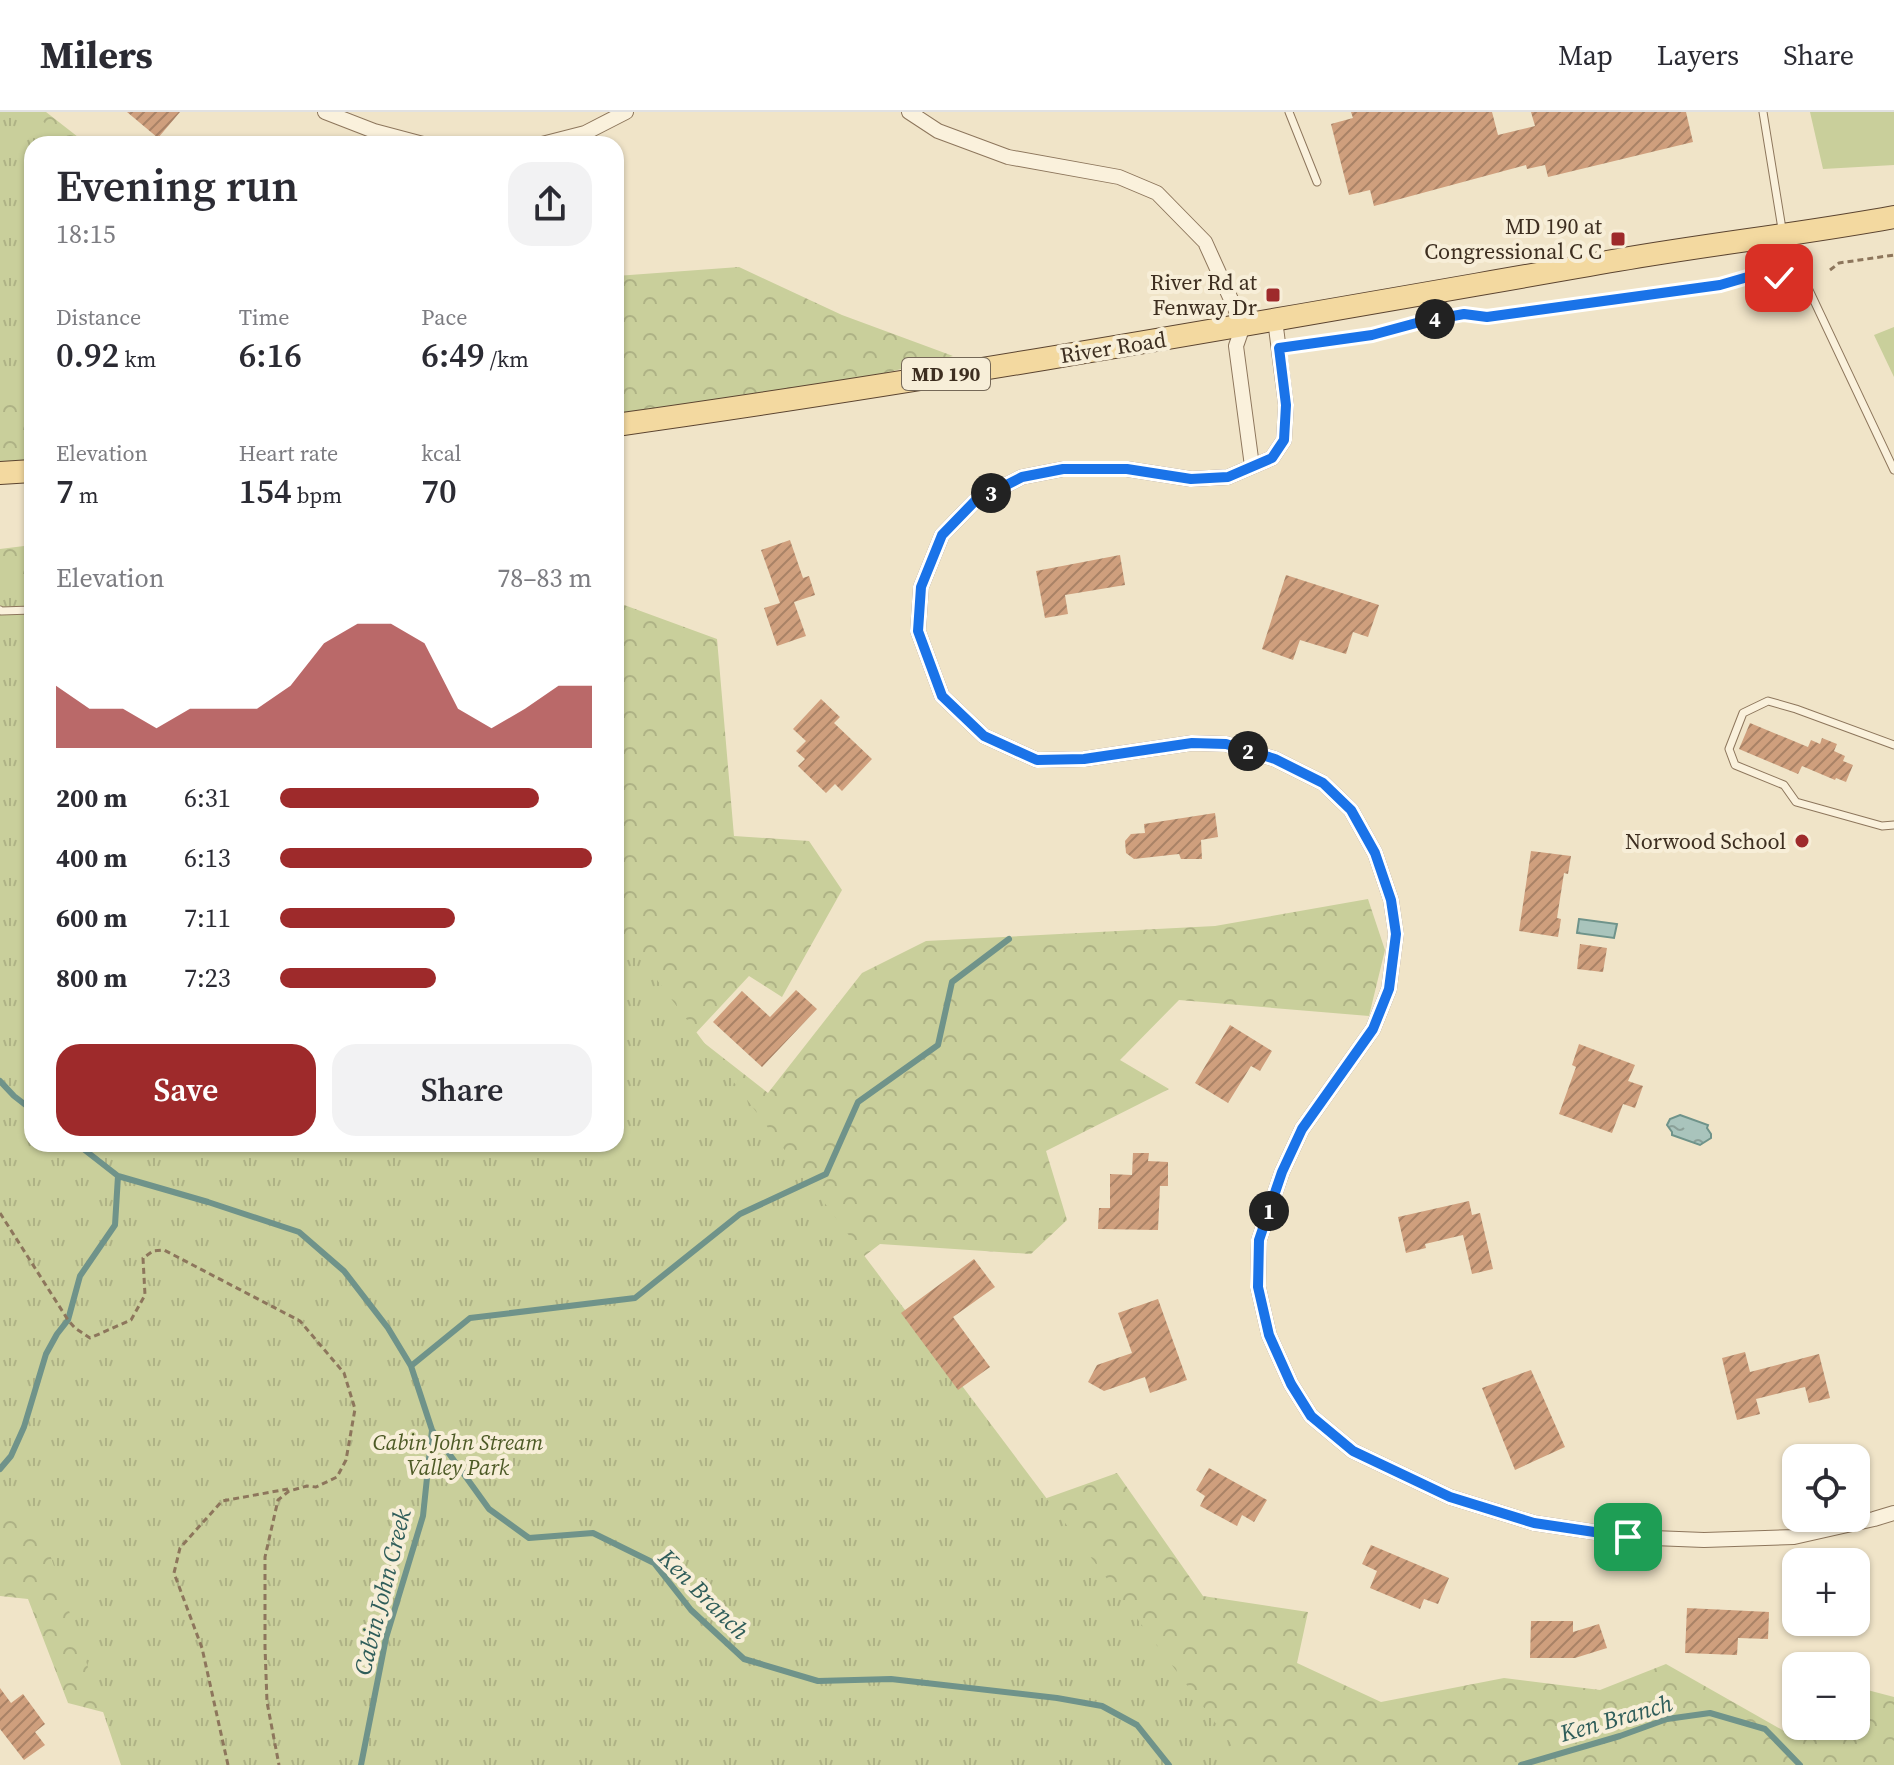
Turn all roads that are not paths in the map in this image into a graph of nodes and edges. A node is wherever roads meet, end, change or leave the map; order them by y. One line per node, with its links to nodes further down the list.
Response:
1 (325, 112): 6 (street)
2 (626, 112): 7 (street)
3 (909, 112): 12 (street)
4 (1289, 112): 8 (lane)
5 (1763, 112): 10 (lane)
6 (393, 136)
7 (573, 136)
8 (1317, 182)
9 (1894, 217): 10 (main road, River Road / MD 190)
10 (1783, 235): 11 (main road, River Road / MD 190); 15 (lane)
11 (1275, 320): 12 (main road, River Road / MD 190); 14 (street)
12 (1243, 326): 13 (main road, River Road / MD 190); 14 (street)
13 (624, 424)
14 (1252, 466): 22 (street)
15 (1894, 470)
16 (24, 472): 17 (main road)
17 (0, 473)
18 (0, 610): 19 (lane)
19 (24, 610)
20 (1894, 745): 21 (lane)
21 (1894, 825)
22 (1894, 1513)

